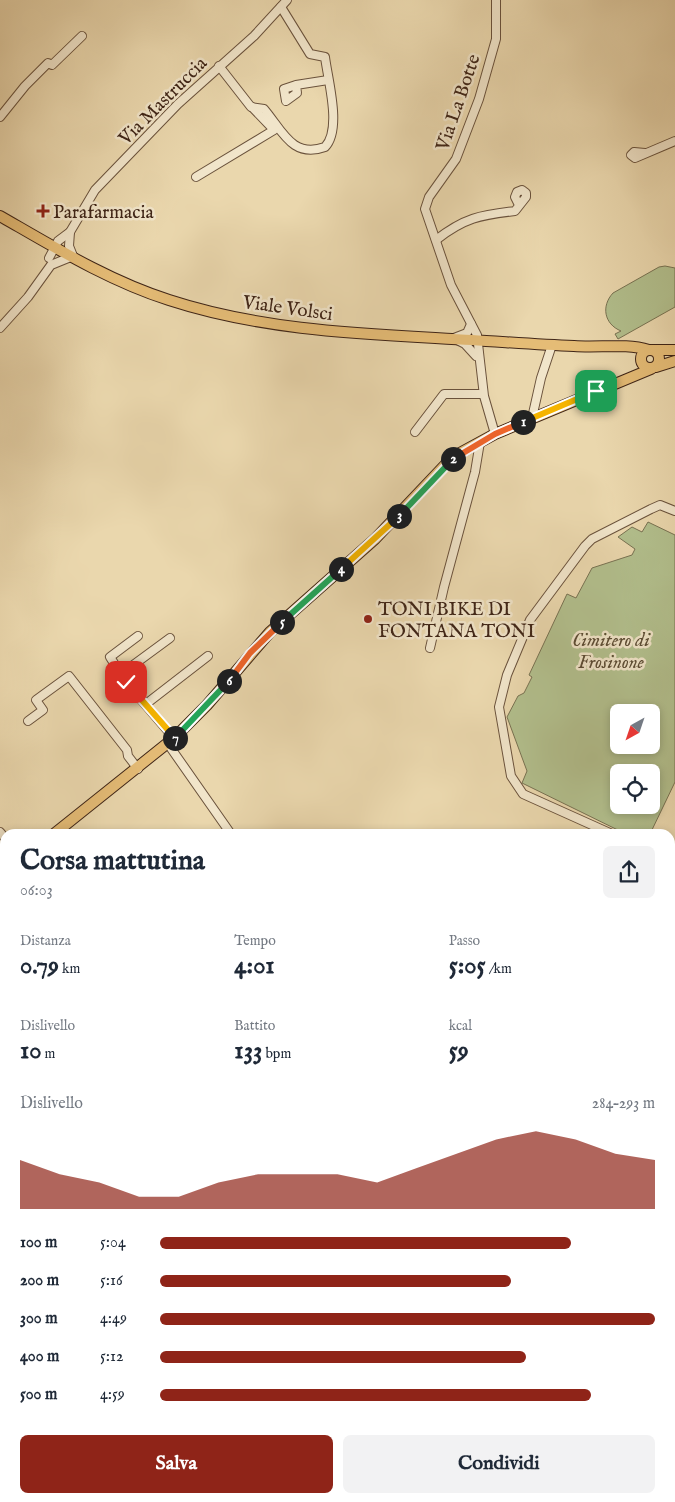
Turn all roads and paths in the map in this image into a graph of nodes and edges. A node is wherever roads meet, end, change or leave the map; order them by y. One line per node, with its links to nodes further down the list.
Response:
1 (287, 0): 3 (street, Via Mastruccia)
2 (496, 0): 17 (street, Via La Botte)
3 (281, 7): 5 (street, Via Mastruccia); 6 (street)
4 (82, 36): 9 (street)
5 (219, 66): 8 (street); 15 (street, Via Mastruccia)
6 (328, 80): 7 (street); 8 (street)
7 (296, 85)
8 (251, 107): 12 (street)
9 (0, 117)
10 (675, 141): 11 (street)
11 (644, 153)
12 (196, 177)
13 (518, 205): 17 (street)
14 (0, 216): 16 (main road, Viale Volsci)
15 (67, 235): 16 (street); 18 (street, Via Mastruccia); 19 (street)
16 (39, 238): 18 (main road, Viale Volsci); 20 (street)
17 (436, 240): 21 (street, Via La Botte)
18 (58, 248): 19 (main road, Viale Volsci); 20 (street, Via Mastruccia)
19 (73, 256): 20 (street); 23 (main road, Viale Volsci)
20 (50, 264): 22 (street)
21 (470, 321): 23 (street); 24 (street); 27 (street)
22 (0, 328)
23 (452, 338): 27 (main road, Viale Volsci); 27 (street)
24 (492, 341): 25 (main road, Viale Volsci); 27 (main road, Viale Volsci)
25 (552, 345): 26 (main road, Viale Volsci); 35 (street)
26 (592, 346): 28 (main road, Viale Volsci); 30 (main road, Viale Volsci)
27 (476, 347): 34 (street)
28 (651, 350): 29 (main road, Viale Volsci); 30 (main road); 32 (main road)
29 (675, 350)
30 (641, 360): 32 (main road); 33 (main road)
31 (675, 361): 32 (main road)
32 (653, 368): 33 (main road)
33 (620, 380): 35 (main road)
34 (483, 394): 36 (street); 37 (street)
35 (532, 418): 37 (main road)
36 (415, 432)
37 (495, 434): 38 (main road)
38 (480, 442): 42 (street); 47 (main road)
39 (675, 511): 51 (street)
40 (138, 636): 44 (street)
41 (170, 638): 44 (street)
42 (430, 648)
43 (208, 656): 45 (street)
44 (122, 674): 45 (street)
45 (146, 704): 47 (street)
46 (28, 721): 48 (street)
47 (171, 741): 48 (main road); 50 (street)
48 (138, 769): 49 (main road)
49 (60, 829)
50 (228, 829)
51 (601, 829)

